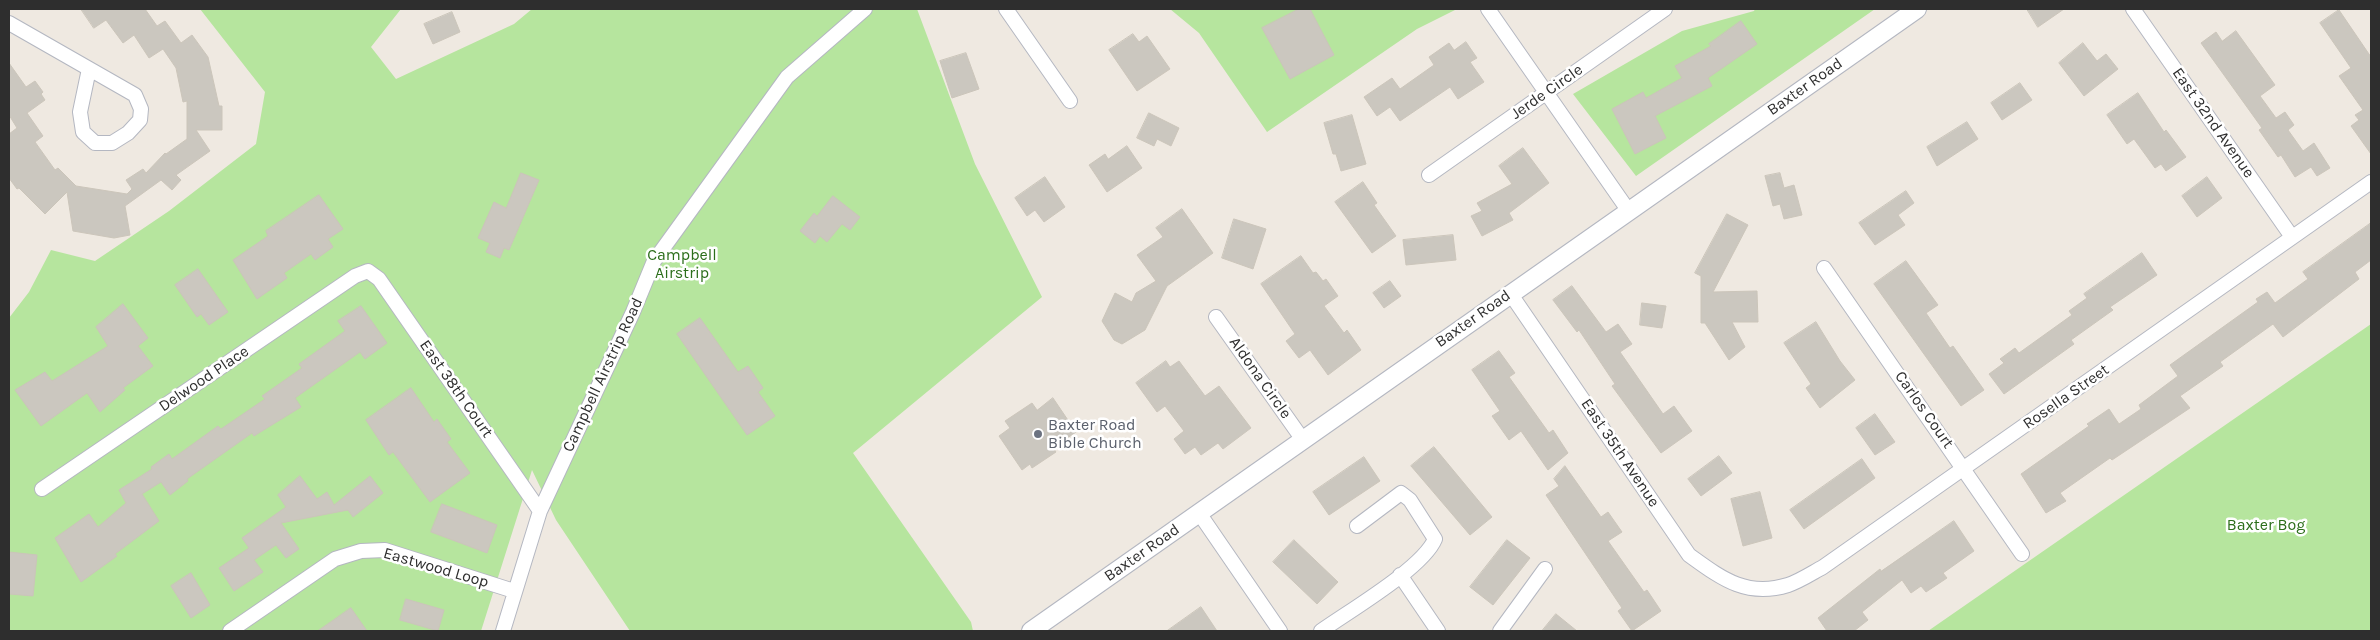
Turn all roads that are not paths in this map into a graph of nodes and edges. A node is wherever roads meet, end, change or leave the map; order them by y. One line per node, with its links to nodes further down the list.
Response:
1 (865, 9): 22 (street, Campbell Airstrip Road)
2 (1006, 9): 10 (street)
3 (1488, 9): 9 (street)
4 (1665, 9): 9 (street, Jerde Circle)
5 (1917, 9): 13 (street, Baxter Road)
6 (2133, 9): 14 (street, East 32nd Avenue)
7 (9, 23): 8 (street)
8 (89, 70): 8 (street)
9 (1548, 92): 11 (street, Jerde Circle); 13 (street)
10 (1070, 102)
11 (1429, 175)
12 (2371, 182): 14 (street, Rosella Street)
13 (1628, 210): 17 (street, Baxter Road)
14 (2292, 237): 20 (street, Rosella Street)
15 (1824, 268): 20 (street, Carlos Court)
16 (368, 271): 21 (street, Delwood Place); 22 (street, East 38th Court)
17 (1510, 293): 19 (street, Baxter Road); 28 (street, East 35th Avenue)
18 (1216, 316): 19 (street, Aldona Circle)
19 (1303, 440): 23 (street, Baxter Road)
20 (1965, 469): 25 (street, Carlos Court); 28 (street, Rosella Street)
21 (42, 489)
22 (540, 511): 29 (street, Campbell Airstrip Road)
23 (1199, 513): 32 (street, Baxter Road); 33 (street)
24 (1357, 526): 27 (street)
25 (2022, 554)
26 (1545, 569): 36 (street)
27 (1400, 575): 34 (street); 35 (street)
28 (1751, 589)
29 (514, 591): 30 (street, Eastwood Loop); 31 (street, Campbell Airstrip Road)
30 (230, 631)
31 (503, 631)
32 (1031, 631)
33 (1280, 631)
34 (1321, 631)
35 (1438, 631)
36 (1500, 631)

